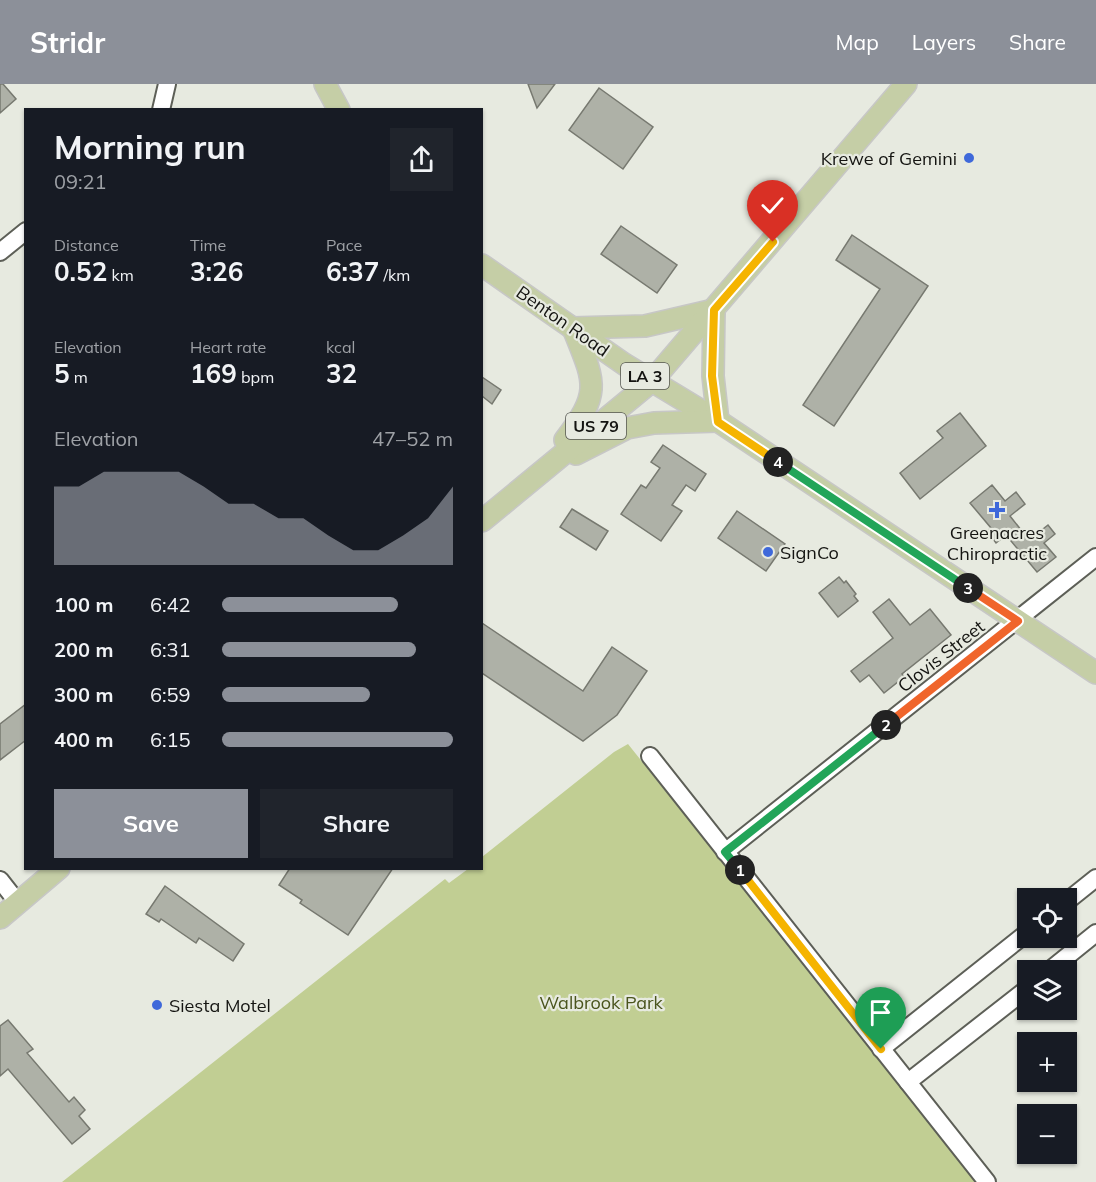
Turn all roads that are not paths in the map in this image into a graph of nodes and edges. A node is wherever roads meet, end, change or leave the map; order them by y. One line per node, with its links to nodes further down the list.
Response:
1 (167, 84): 4 (street)
2 (324, 84): 5 (main road)
3 (906, 84): 9 (main road, US 79)
4 (161, 108)
5 (338, 108)
6 (24, 233): 7 (street)
7 (0, 252)
8 (483, 266): 10 (main road, Benton Road / LA 3)
9 (714, 310): 10 (main road); 11 (main road, US 79); 12 (main road)
10 (573, 328): 11 (main road, Benton Road / LA 3); 13 (main road)
11 (652, 381): 12 (main road, Benton Road / LA 3); 13 (main road, US 79)
12 (718, 422): 13 (main road); 16 (main road, Benton Road / LA 3)
13 (541, 472): 14 (main road, US 79)
14 (483, 520)
15 (1096, 557): 16 (street, Clovis Street)
16 (1018, 621): 17 (main road, Benton Road / LA 3); 19 (street, Clovis Street)
17 (1096, 674)
18 (650, 756): 19 (street)
19 (725, 852): 30 (street)
20 (57, 870): 24 (main road)
21 (1096, 878): 23 (street)
22 (0, 880): 24 (street)
23 (1077, 893)
24 (18, 903): 25 (main road)
25 (0, 918)
26 (1096, 933): 28 (street)
27 (1017, 942): 30 (street)
28 (1062, 960)
29 (1017, 997): 31 (street)
30 (881, 1049): 31 (street)
31 (908, 1082): 32 (street)
32 (987, 1182)

